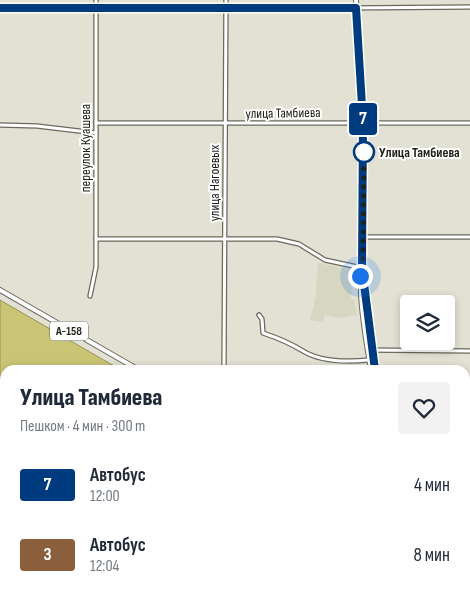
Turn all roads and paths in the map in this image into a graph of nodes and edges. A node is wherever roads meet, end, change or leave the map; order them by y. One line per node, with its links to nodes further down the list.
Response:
1 (96, 0): 8 (street, переулок Куашева)
2 (226, 0): 6 (street, улица Нагоевых)
3 (356, 0): 7 (main road)
4 (470, 7): 7 (street)
5 (0, 8): 8 (street)
6 (226, 8): 7 (street); 8 (street); 12 (street, улица Нагоевых)
7 (356, 8): 9 (main road)
8 (96, 10): 10 (street, переулок Куашева)
9 (363, 122): 11 (street, улица Тамбиева); 12 (street, улица Тамбиева); 15 (main road)
10 (96, 123): 12 (street, улица Тамбиева); 14 (street, переулок Куашева)
11 (470, 123)
12 (225, 125): 17 (street, улица Нагоевых)
13 (0, 126): 14 (street)
14 (96, 133): 18 (street, переулок Куашева)
15 (363, 237): 16 (street); 19 (main road)
16 (470, 237)
17 (226, 239): 18 (street); 19 (street); 28 (street, улица Нагоевых)
18 (96, 240): 21 (street, переулок Куашева)
19 (363, 270): 23 (main road); 24 (main road)
20 (0, 290): 27 (main road, А-158)
21 (90, 296)
22 (259, 315): 26 (street)
23 (368, 350): 24 (street); 26 (main road)
24 (373, 350): 25 (street); 30 (main road)
25 (470, 351)
26 (369, 360): 29 (main road)
27 (130, 365)
28 (224, 365)
29 (370, 365)
30 (374, 365)

